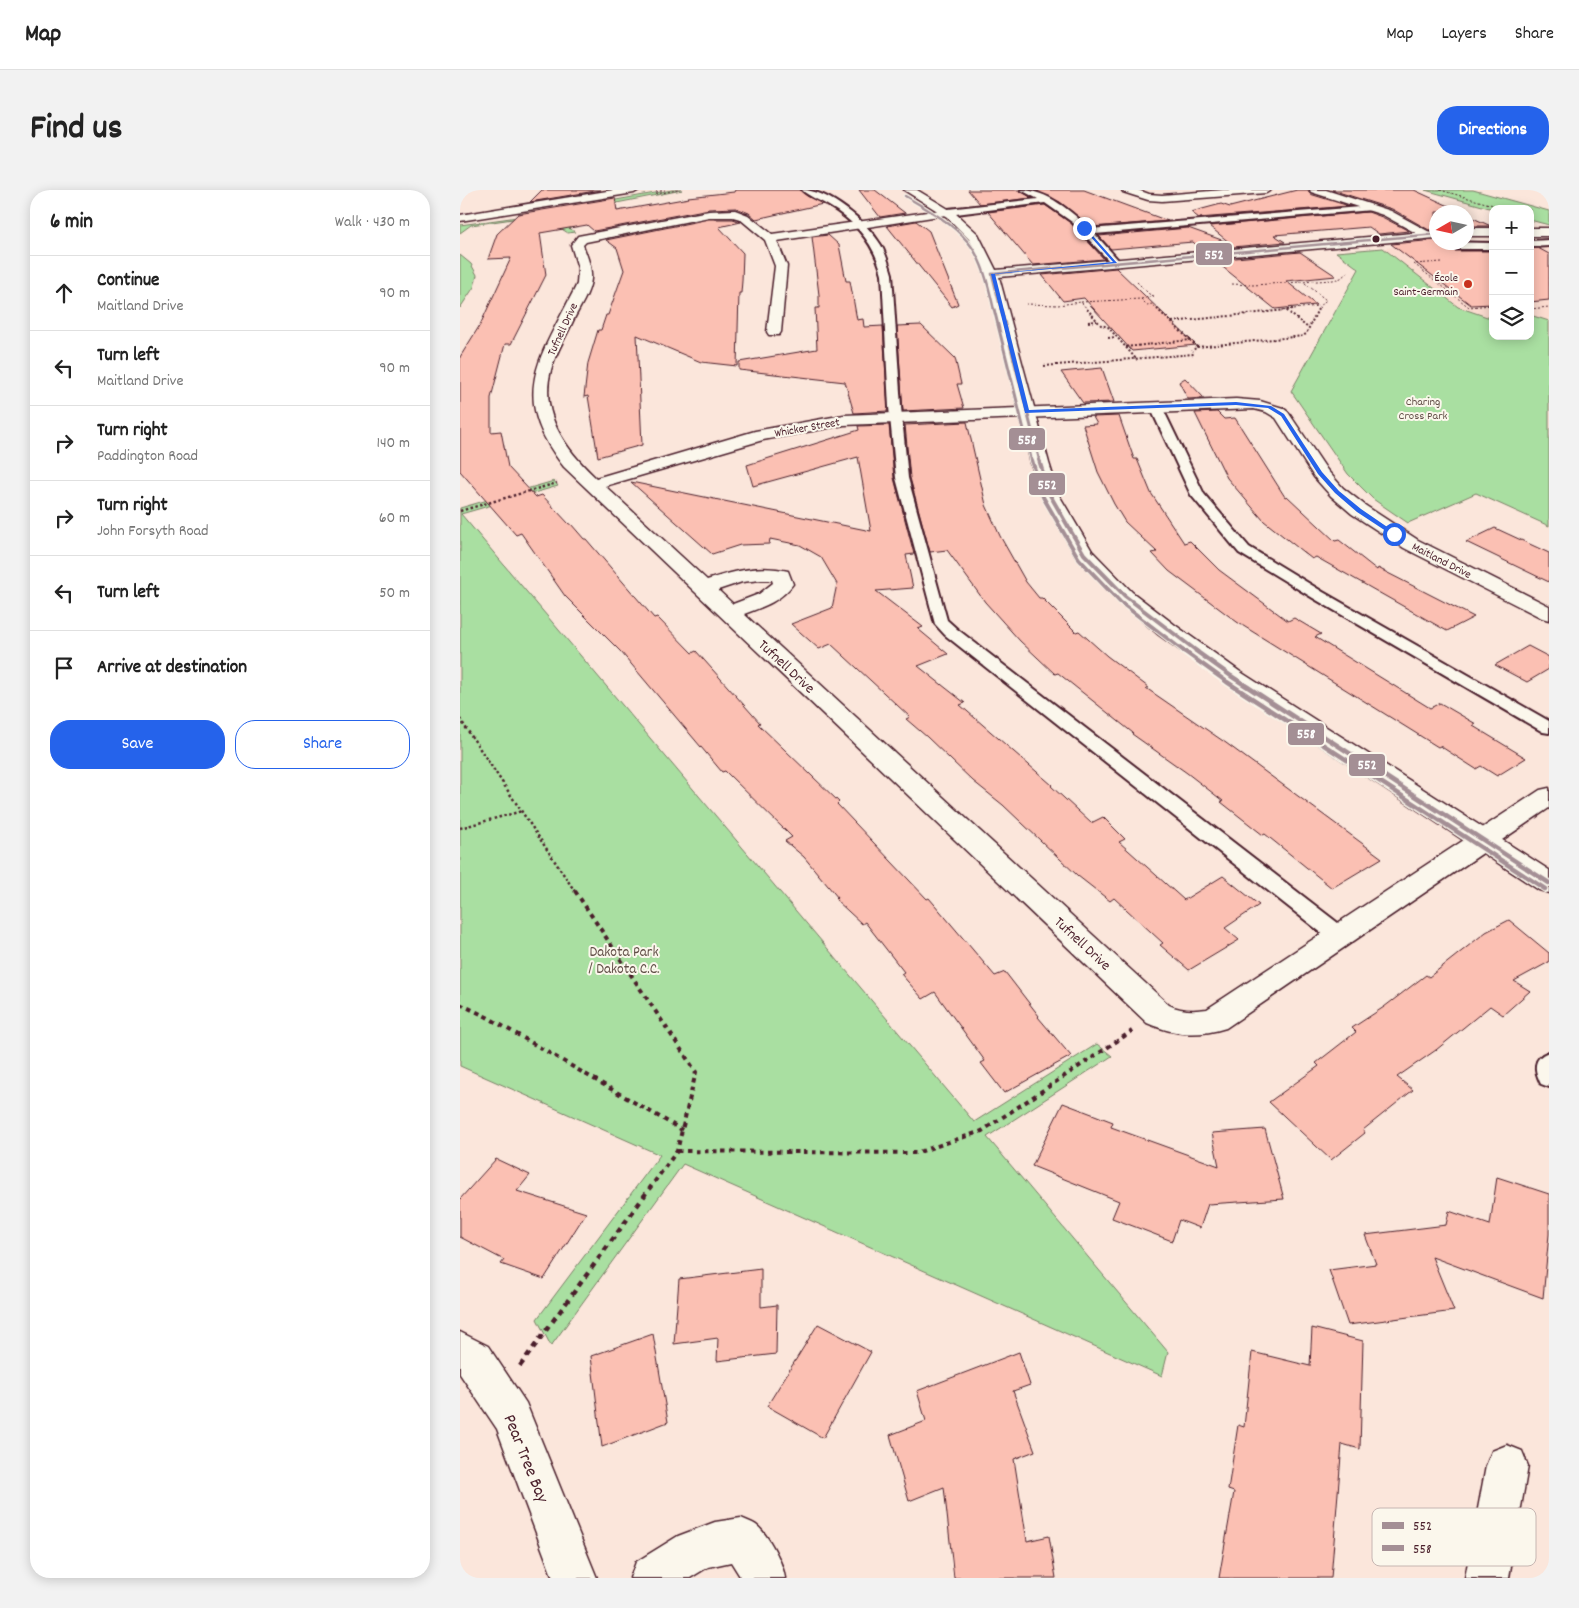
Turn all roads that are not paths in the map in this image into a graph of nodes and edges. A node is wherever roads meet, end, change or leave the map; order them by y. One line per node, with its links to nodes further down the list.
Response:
1 (594, 190): 11 (street)
2 (634, 190): 13 (street)
3 (806, 190): 14 (lane)
4 (909, 190): 12 (street)
5 (1025, 190): 9 (lane)
6 (1127, 190): 7 (street)
7 (1266, 190)
8 (1315, 190): 10 (street)
9 (1048, 200): 12 (lane); 15 (lane)
10 (1372, 208): 15 (lane); 20 (street)
11 (460, 210)
12 (948, 212): 14 (street); 28 (street)
13 (460, 218)
14 (861, 225): 22 (street); 32 (lane)
15 (1087, 232): 27 (lane)
16 (1474, 232): 17 (street)
17 (1489, 232)
18 (1534, 232): 19 (street)
19 (1549, 232)
20 (1429, 233)
21 (1429, 236): 27 (street)
22 (770, 238): 29 (street, Tufnell Drive); 33 (street, Tufnell Drive)
23 (1549, 243): 24 (lane)
24 (1534, 244)
25 (1474, 246): 26 (lane)
26 (1489, 246)
27 (1116, 263): 28 (street)
28 (992, 274): 31 (street)
29 (774, 332)
30 (1156, 407): 31 (street, Maitland Drive); 36 (street, Maitland Drive); 37 (lane)
31 (1027, 412): 32 (street, Whicker Street); 39 (street)
32 (896, 417): 33 (street, Whicker Street); 41 (lane)
33 (594, 484): 34 (street, Tufnell Drive)
34 (704, 588): 35 (street, Tufnell Drive); 35 (street)
35 (730, 612): 41 (street, Tufnell Drive)
36 (1549, 614)
37 (1549, 728)
38 (1549, 796): 39 (street, Tufnell Drive)
39 (1482, 840): 40 (street); 41 (street, Tufnell Drive)
40 (1549, 883)
41 (1340, 936)
42 (1549, 1062): 43 (lane)
43 (1549, 1077)
44 (460, 1352): 47 (street, Pear Tree Bay)
45 (1507, 1466): 46 (street)
46 (1500, 1508)
47 (575, 1578)
48 (652, 1578): 49 (street)
49 (763, 1578)

